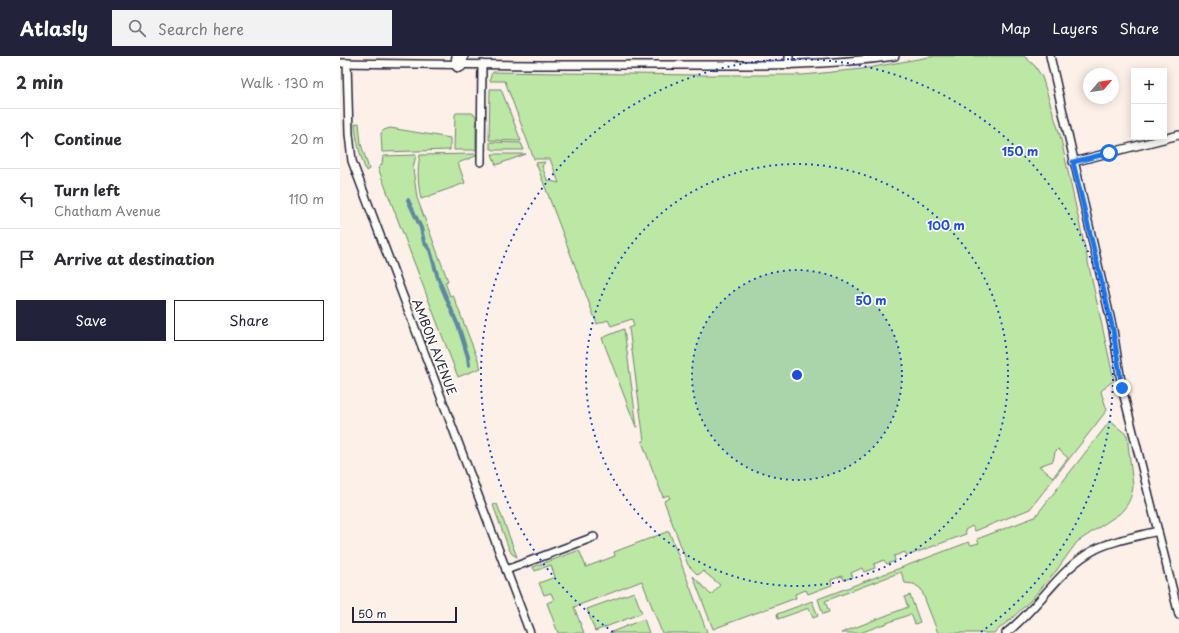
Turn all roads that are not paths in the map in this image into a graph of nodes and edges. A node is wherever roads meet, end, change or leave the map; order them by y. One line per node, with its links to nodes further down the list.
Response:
1 (788, 56): 7 (lane)
2 (895, 56): 7 (lane)
3 (1050, 56): 10 (lane)
4 (460, 60): 5 (lane); 6 (lane)
5 (343, 63): 13 (lane, AMBON AVENUE)
6 (482, 64): 7 (lane); 9 (lane)
7 (789, 65)
8 (1179, 135): 10 (lane)
9 (481, 162)
10 (1073, 162): 11 (lane)
11 (1158, 531): 14 (lane); 17 (lane)
12 (594, 537): 13 (lane)
13 (506, 570): 16 (lane, AMBON AVENUE)
14 (1176, 587): 15 (lane)
15 (1179, 615)
16 (530, 633)
17 (1006, 633)

